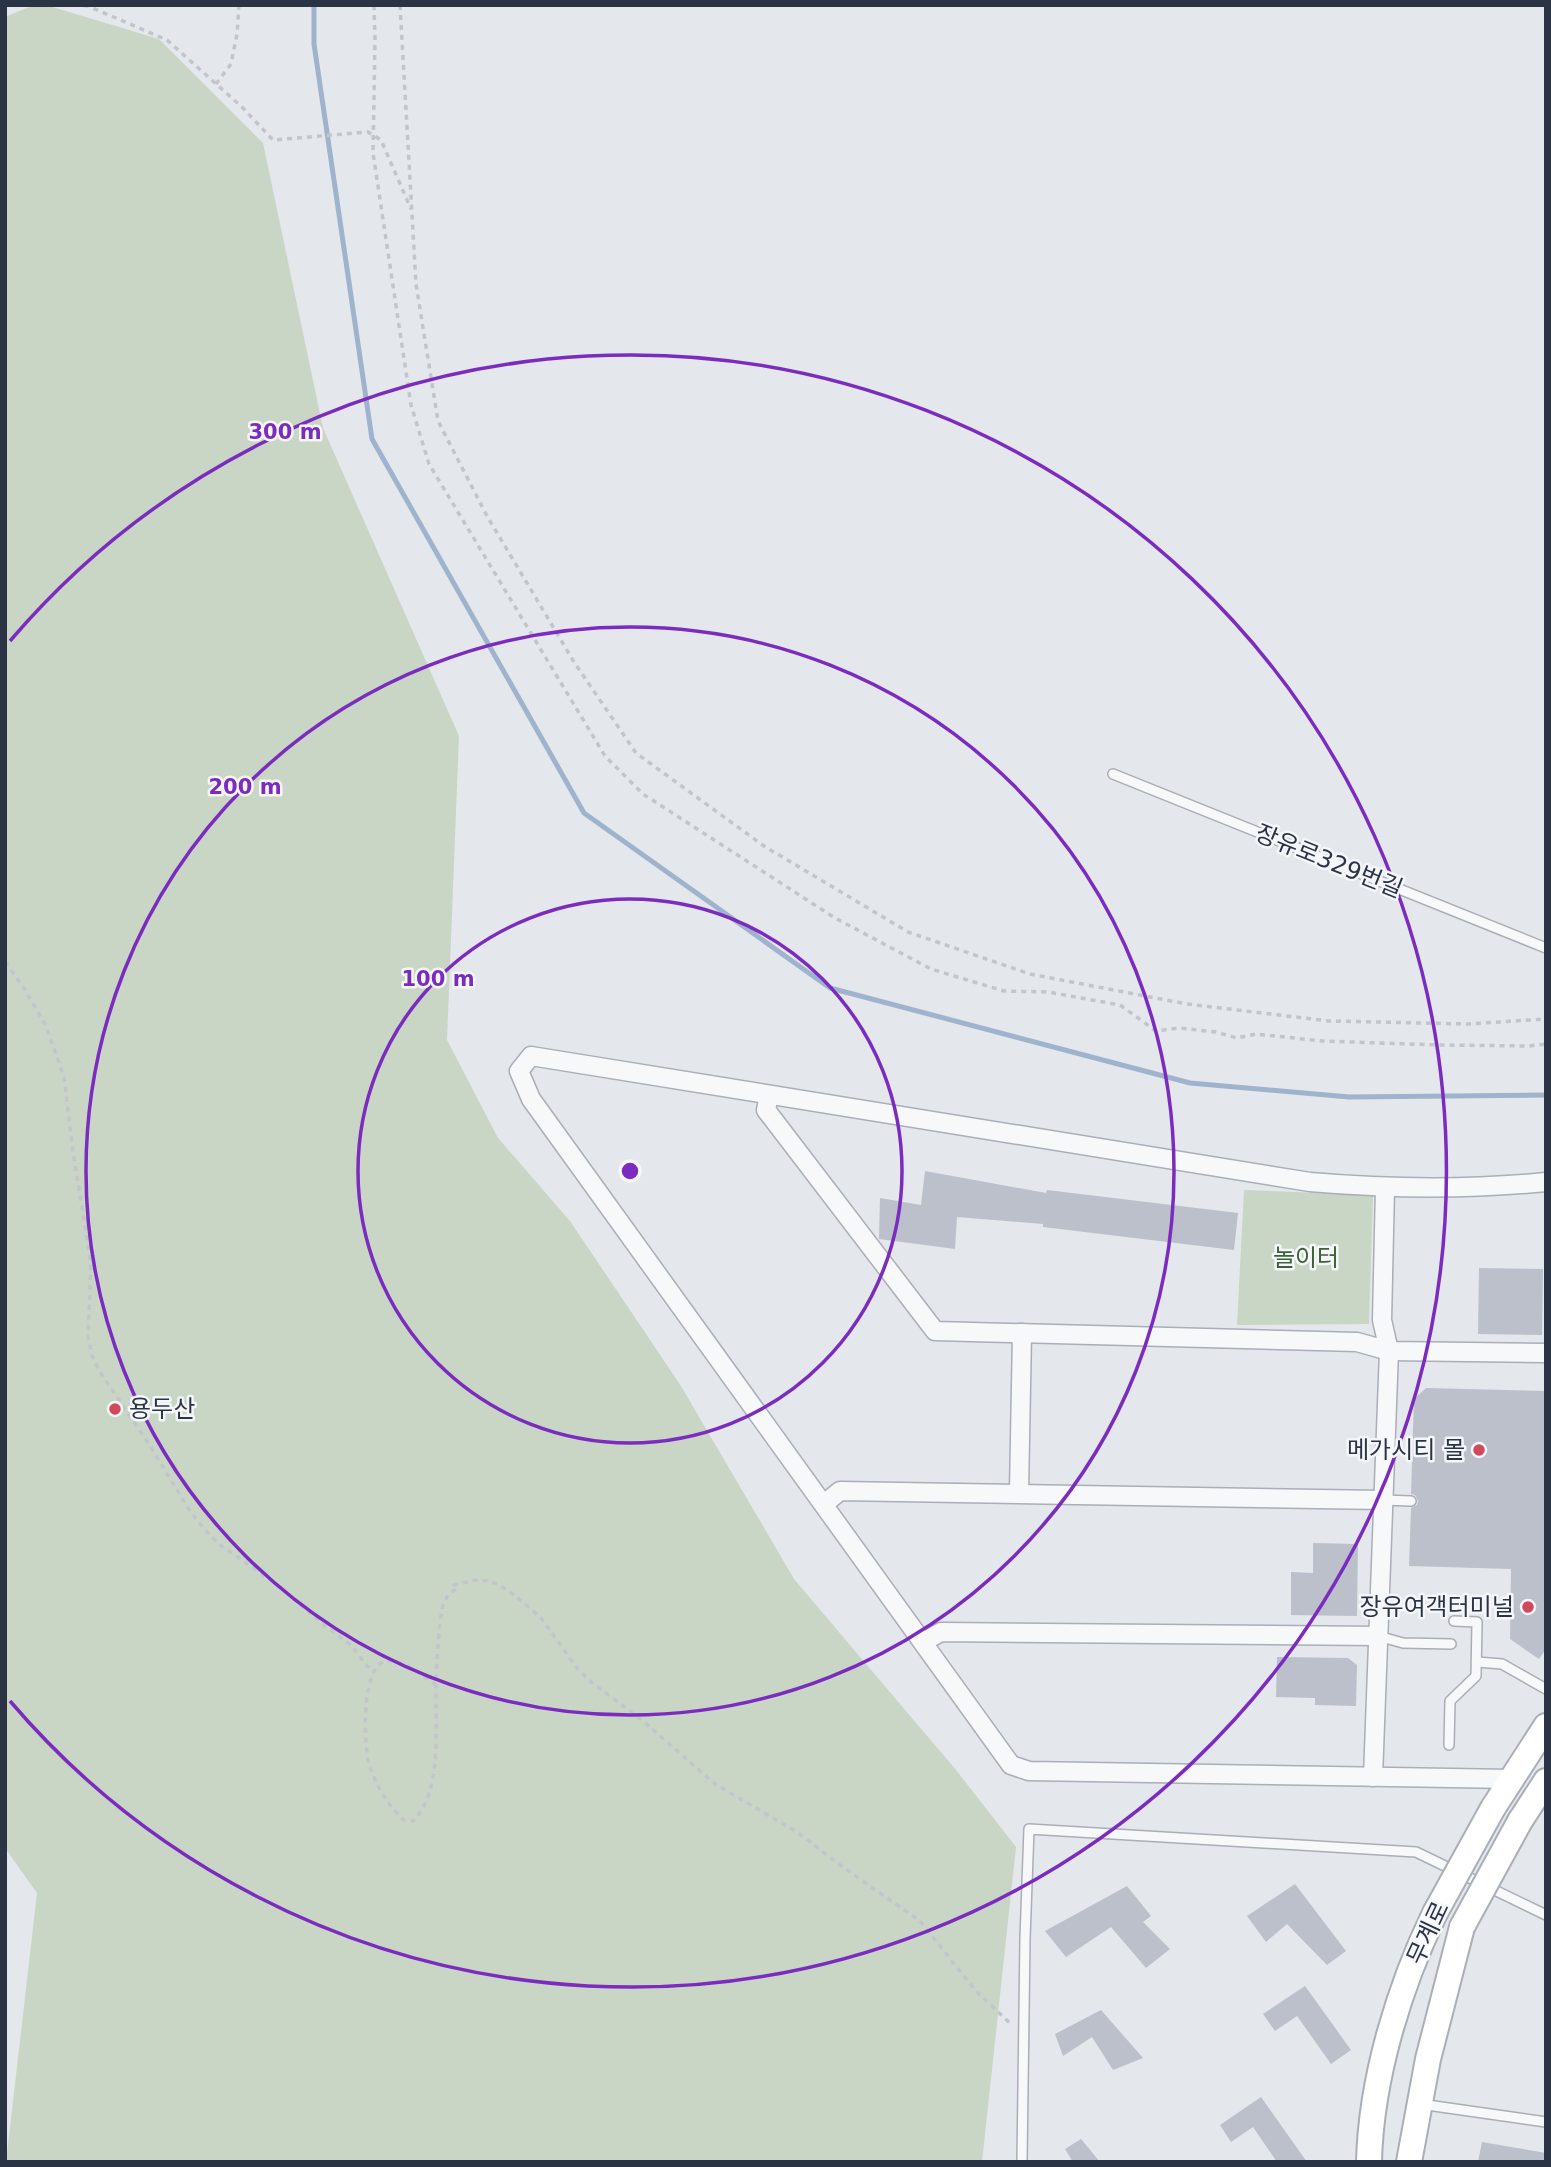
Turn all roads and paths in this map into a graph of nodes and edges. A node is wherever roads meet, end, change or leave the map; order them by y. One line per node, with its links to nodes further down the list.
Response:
1 (74, 5): 5 (path)
2 (239, 5): 5 (path)
3 (374, 5): 6 (path)
4 (400, 5): 7 (path)
5 (216, 84): 6 (path)
6 (375, 137): 7 (path); 12 (path)
7 (412, 211): 11 (path)
8 (1113, 774): 9 (lane, 장유로329번길)
9 (1546, 948)
10 (5, 962): 28 (path)
11 (1546, 1019)
12 (1546, 1044)
13 (769, 1096): 15 (street); 16 (street); 22 (street)
14 (1546, 1182): 15 (street)
15 (1385, 1188): 17 (street)
16 (1022, 1333): 17 (street); 19 (street)
17 (1389, 1351): 18 (street); 20 (street)
18 (1546, 1353)
19 (1019, 1492): 20 (street); 22 (street)
20 (1383, 1500): 21 (lane); 24 (street)
21 (1411, 1501)
22 (824, 1504): 25 (street)
23 (1454, 1621): 27 (lane)
24 (1378, 1636): 25 (street); 26 (lane); 33 (street)
25 (923, 1642): 33 (street)
26 (1451, 1644)
27 (1477, 1662): 30 (lane); 32 (lane)
28 (373, 1670): 29 (path); 29 (path)
29 (436, 1685): 37 (path)
30 (1546, 1689)
31 (1546, 1726): 34 (main road, 무계로)
32 (1449, 1745)
33 (1373, 1777): 34 (street)
34 (1511, 1779): 41 (main road, 무계로, bridge)
35 (1546, 1780): 38 (main road, 무계로, bridge)
36 (1546, 1915): 37 (lane)
37 (1024, 2036): 40 (lane)
38 (1418, 2104): 39 (lane); 42 (main road, 무계로)
39 (1546, 2122)
40 (1022, 2162)
41 (1369, 2162)
42 (1409, 2162)

